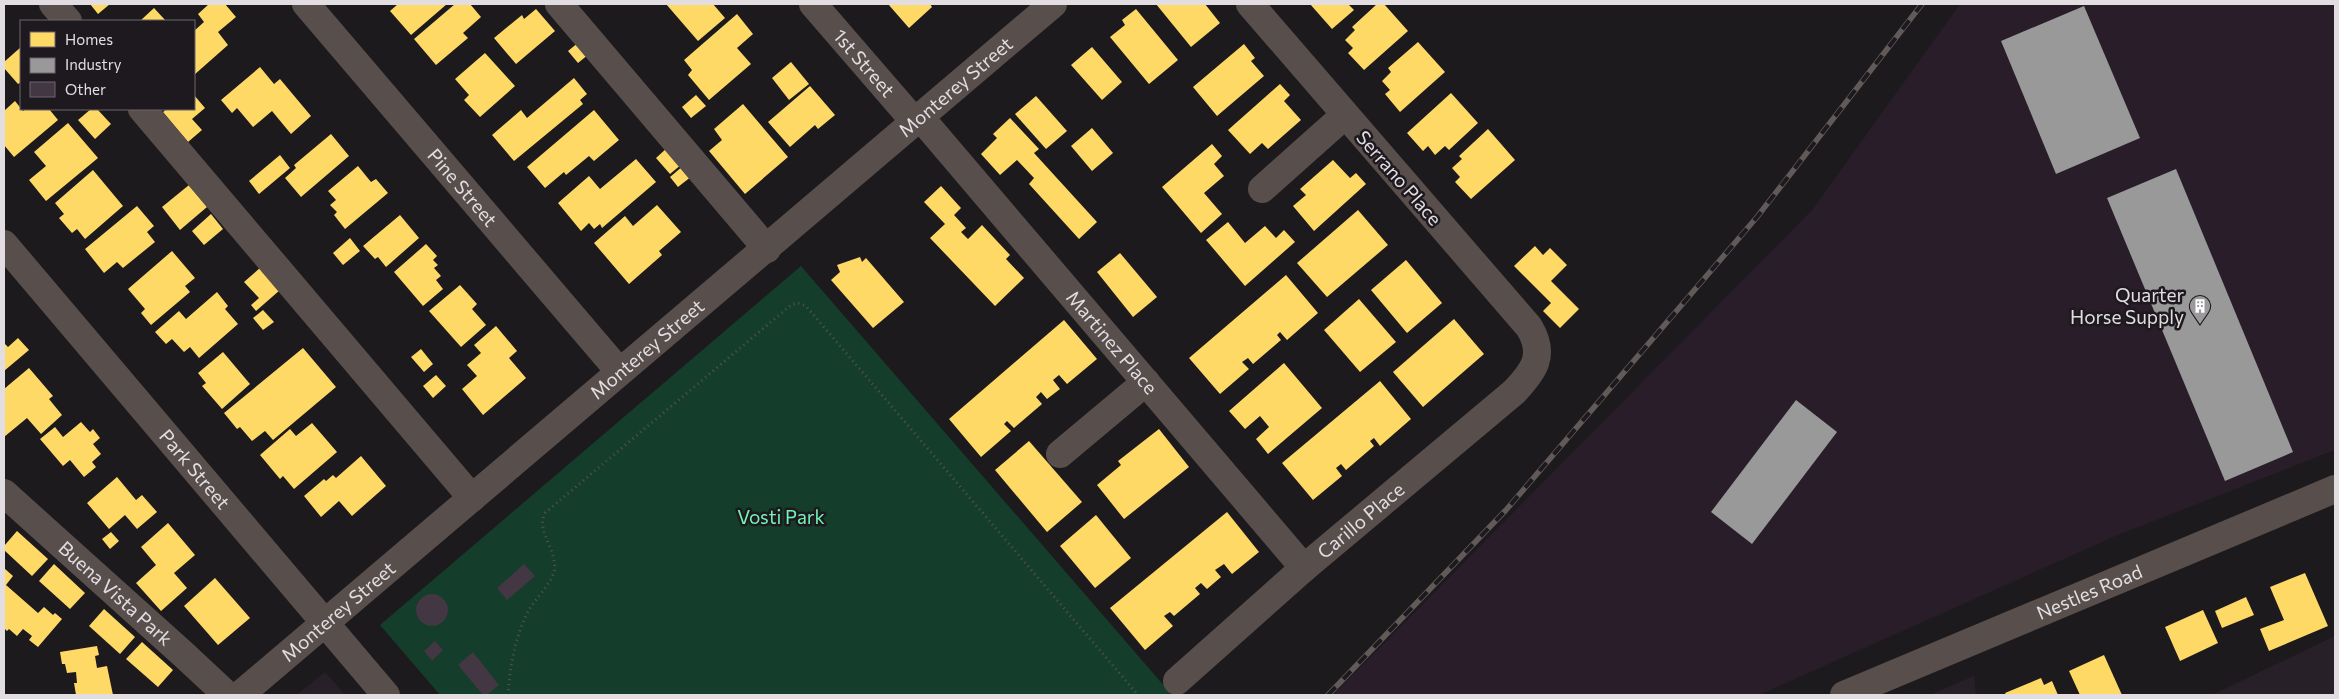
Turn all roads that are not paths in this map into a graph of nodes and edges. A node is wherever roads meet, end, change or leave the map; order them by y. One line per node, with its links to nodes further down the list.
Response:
1 (53, 4): 7 (street)
2 (306, 4): 15 (street, Pine Street)
3 (559, 4): 13 (street)
4 (814, 4): 10 (street, 1st Street)
5 (1052, 4): 10 (street, Monterey Street)
6 (1250, 4): 9 (street, Serrano Place)
7 (67, 20)
8 (143, 110): 20 (street)
9 (1345, 115): 11 (street); 14 (street, Serrano Place)
10 (917, 119): 13 (street, Monterey Street); 16 (street, Martinez Place)
11 (1262, 189)
12 (4, 244): 22 (street, Park Street)
13 (767, 248): 15 (street, Monterey Street)
14 (1537, 357): 21 (street, Carillo Place)
15 (620, 371): 20 (street, Monterey Street)
16 (1146, 382): 17 (street); 21 (street, Martinez Place)
17 (1060, 454)
18 (2335, 489): 27 (street, Nestles Road)
19 (4, 493): 24 (street, Buena Vista Park)
20 (472, 498): 22 (street, Monterey Street)
21 (1304, 568): 23 (street, Carillo Place)
22 (323, 623): 25 (street, Monterey Street); 26 (street, Park Street)
23 (1177, 681)
24 (227, 695)
25 (240, 695)
26 (386, 695)
27 (1844, 695)

